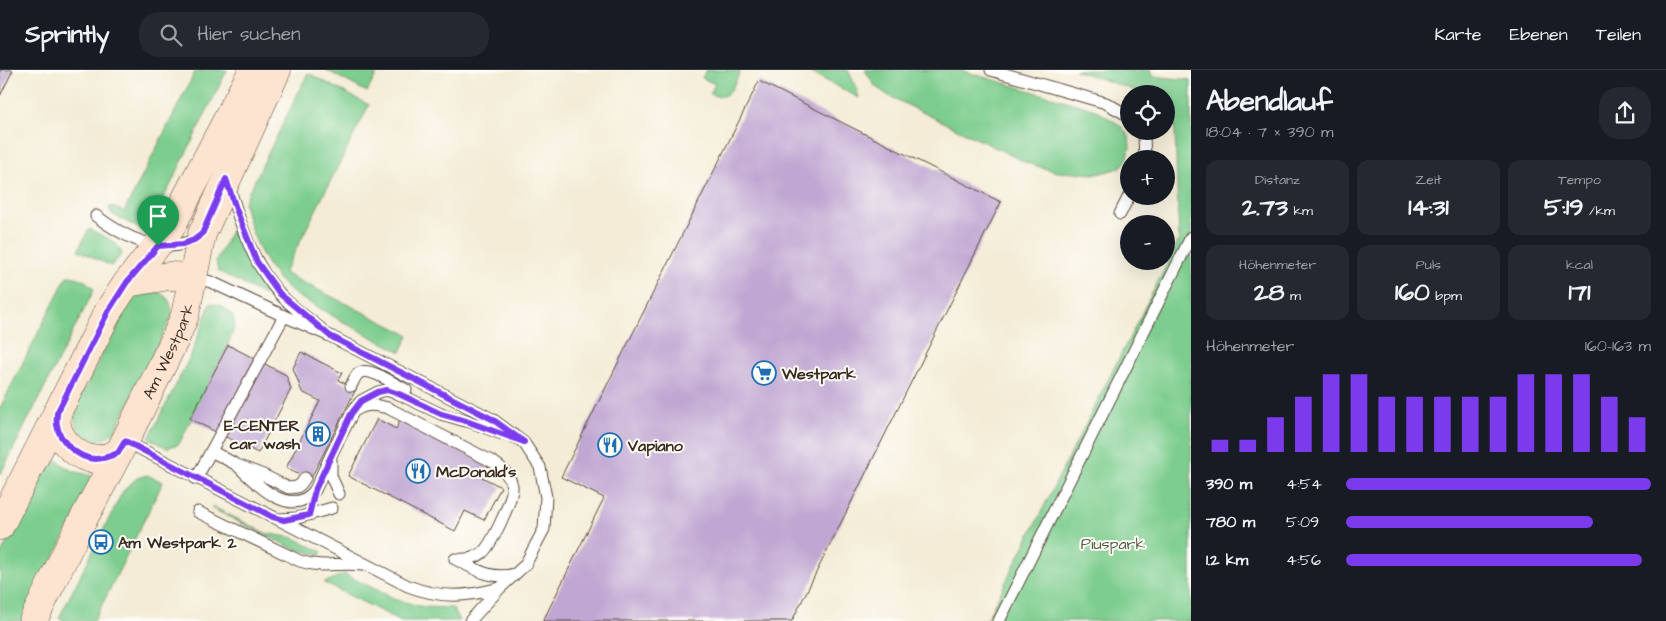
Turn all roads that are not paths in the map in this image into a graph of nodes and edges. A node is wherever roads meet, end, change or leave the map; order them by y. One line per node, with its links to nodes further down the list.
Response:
1 (253, 70): 11 (main road)
2 (278, 70): 5 (main road, Am Westpark)
3 (991, 70): 4 (lane)
4 (1120, 111)
5 (226, 179): 9 (main road, Am Westpark); 16 (lane)
6 (1124, 205): 7 (lane)
7 (1120, 214)
8 (96, 216): 11 (lane)
9 (202, 234): 11 (lane); 13 (main road, Am Westpark)
10 (1191, 237): 41 (lane)
11 (148, 244): 12 (main road)
12 (138, 276): 13 (main road); 14 (main road); 18 (main road)
13 (193, 277): 14 (main road, Am Westpark); 15 (lane)
14 (184, 315): 22 (main road, Am Westpark)
15 (284, 316): 16 (lane); 23 (lane)
16 (330, 336): 21 (lane)
17 (351, 386): 20 (lane)
18 (57, 413): 22 (main road); 34 (main road)
19 (351, 414): 20 (lane); 24 (lane); 37 (lane)
20 (466, 421): 21 (lane)
21 (524, 442): 37 (lane)
22 (121, 447): 27 (lane); 39 (main road, Am Westpark)
23 (212, 451): 25 (lane); 27 (lane)
24 (332, 453): 28 (lane); 29 (lane)
25 (237, 465): 26 (lane); 28 (lane)
26 (305, 478)
27 (196, 479): 33 (lane)
28 (315, 490): 32 (lane)
29 (339, 494)
30 (332, 508): 32 (lane)
31 (198, 512): 36 (lane)
32 (309, 515): 33 (lane); 35 (lane)
33 (273, 517): 35 (lane)
34 (0, 526)
35 (321, 542): 36 (lane)
36 (375, 569): 38 (lane)
37 (516, 574): 38 (lane)
38 (500, 588): 40 (lane)
39 (33, 621)
40 (470, 621)
41 (999, 621)

